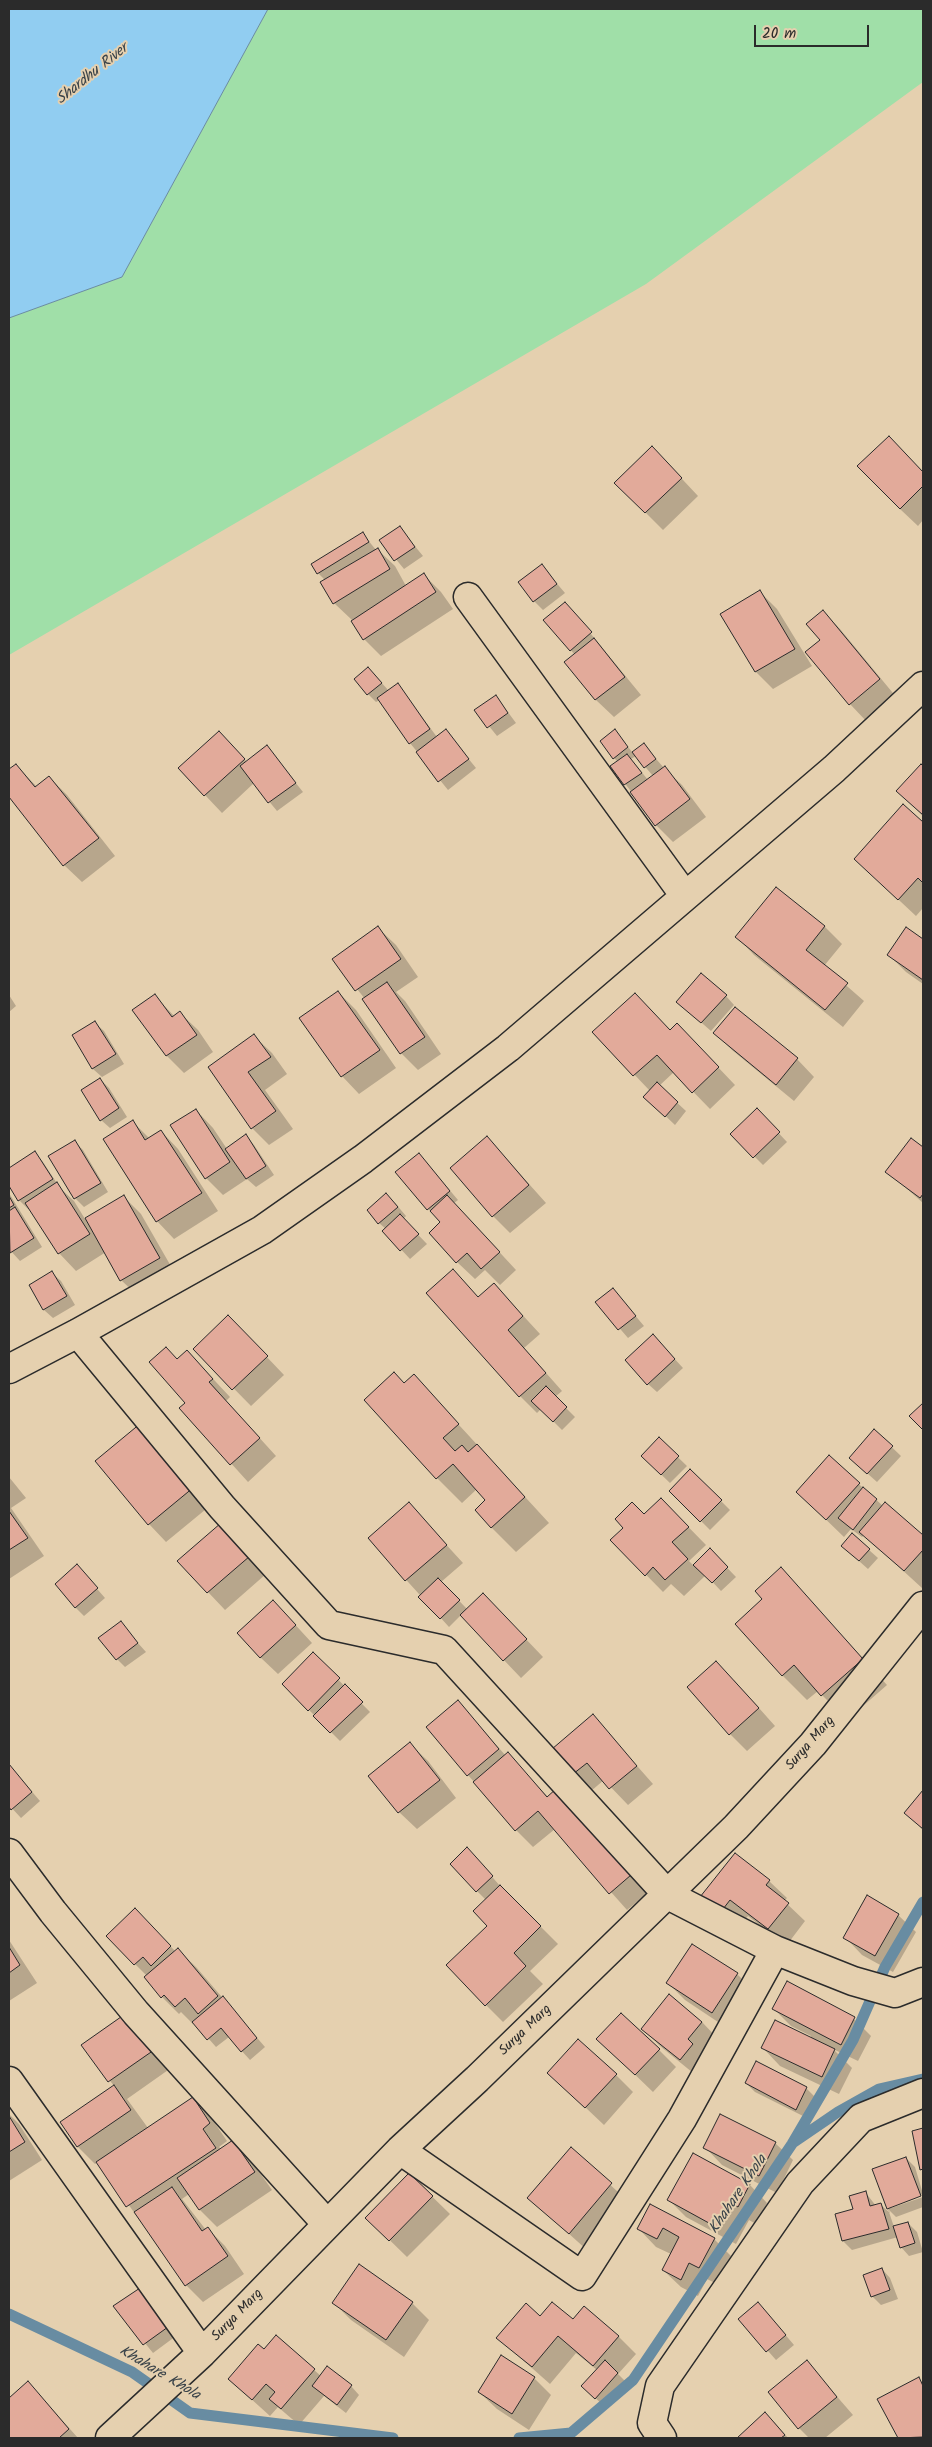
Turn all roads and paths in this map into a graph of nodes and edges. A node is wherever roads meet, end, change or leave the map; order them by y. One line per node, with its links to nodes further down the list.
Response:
1 (468, 597): 3 (street)
2 (923, 686): 3 (street)
3 (685, 896): 4 (street)
4 (78, 1333): 5 (street); 8 (street)
5 (9, 1369)
6 (923, 1606): 8 (street, Surya Marg)
7 (9, 1853): 14 (street)
8 (668, 1895): 9 (street); 13 (street, Surya Marg)
9 (775, 1950): 10 (street); 13 (street)
10 (923, 1982)
11 (9, 2081): 15 (street)
12 (923, 2093): 17 (street)
13 (400, 2150): 14 (street, Surya Marg)
14 (326, 2224): 15 (street, Surya Marg)
15 (202, 2353): 16 (street, Surya Marg)
16 (110, 2438)
17 (662, 2438)

